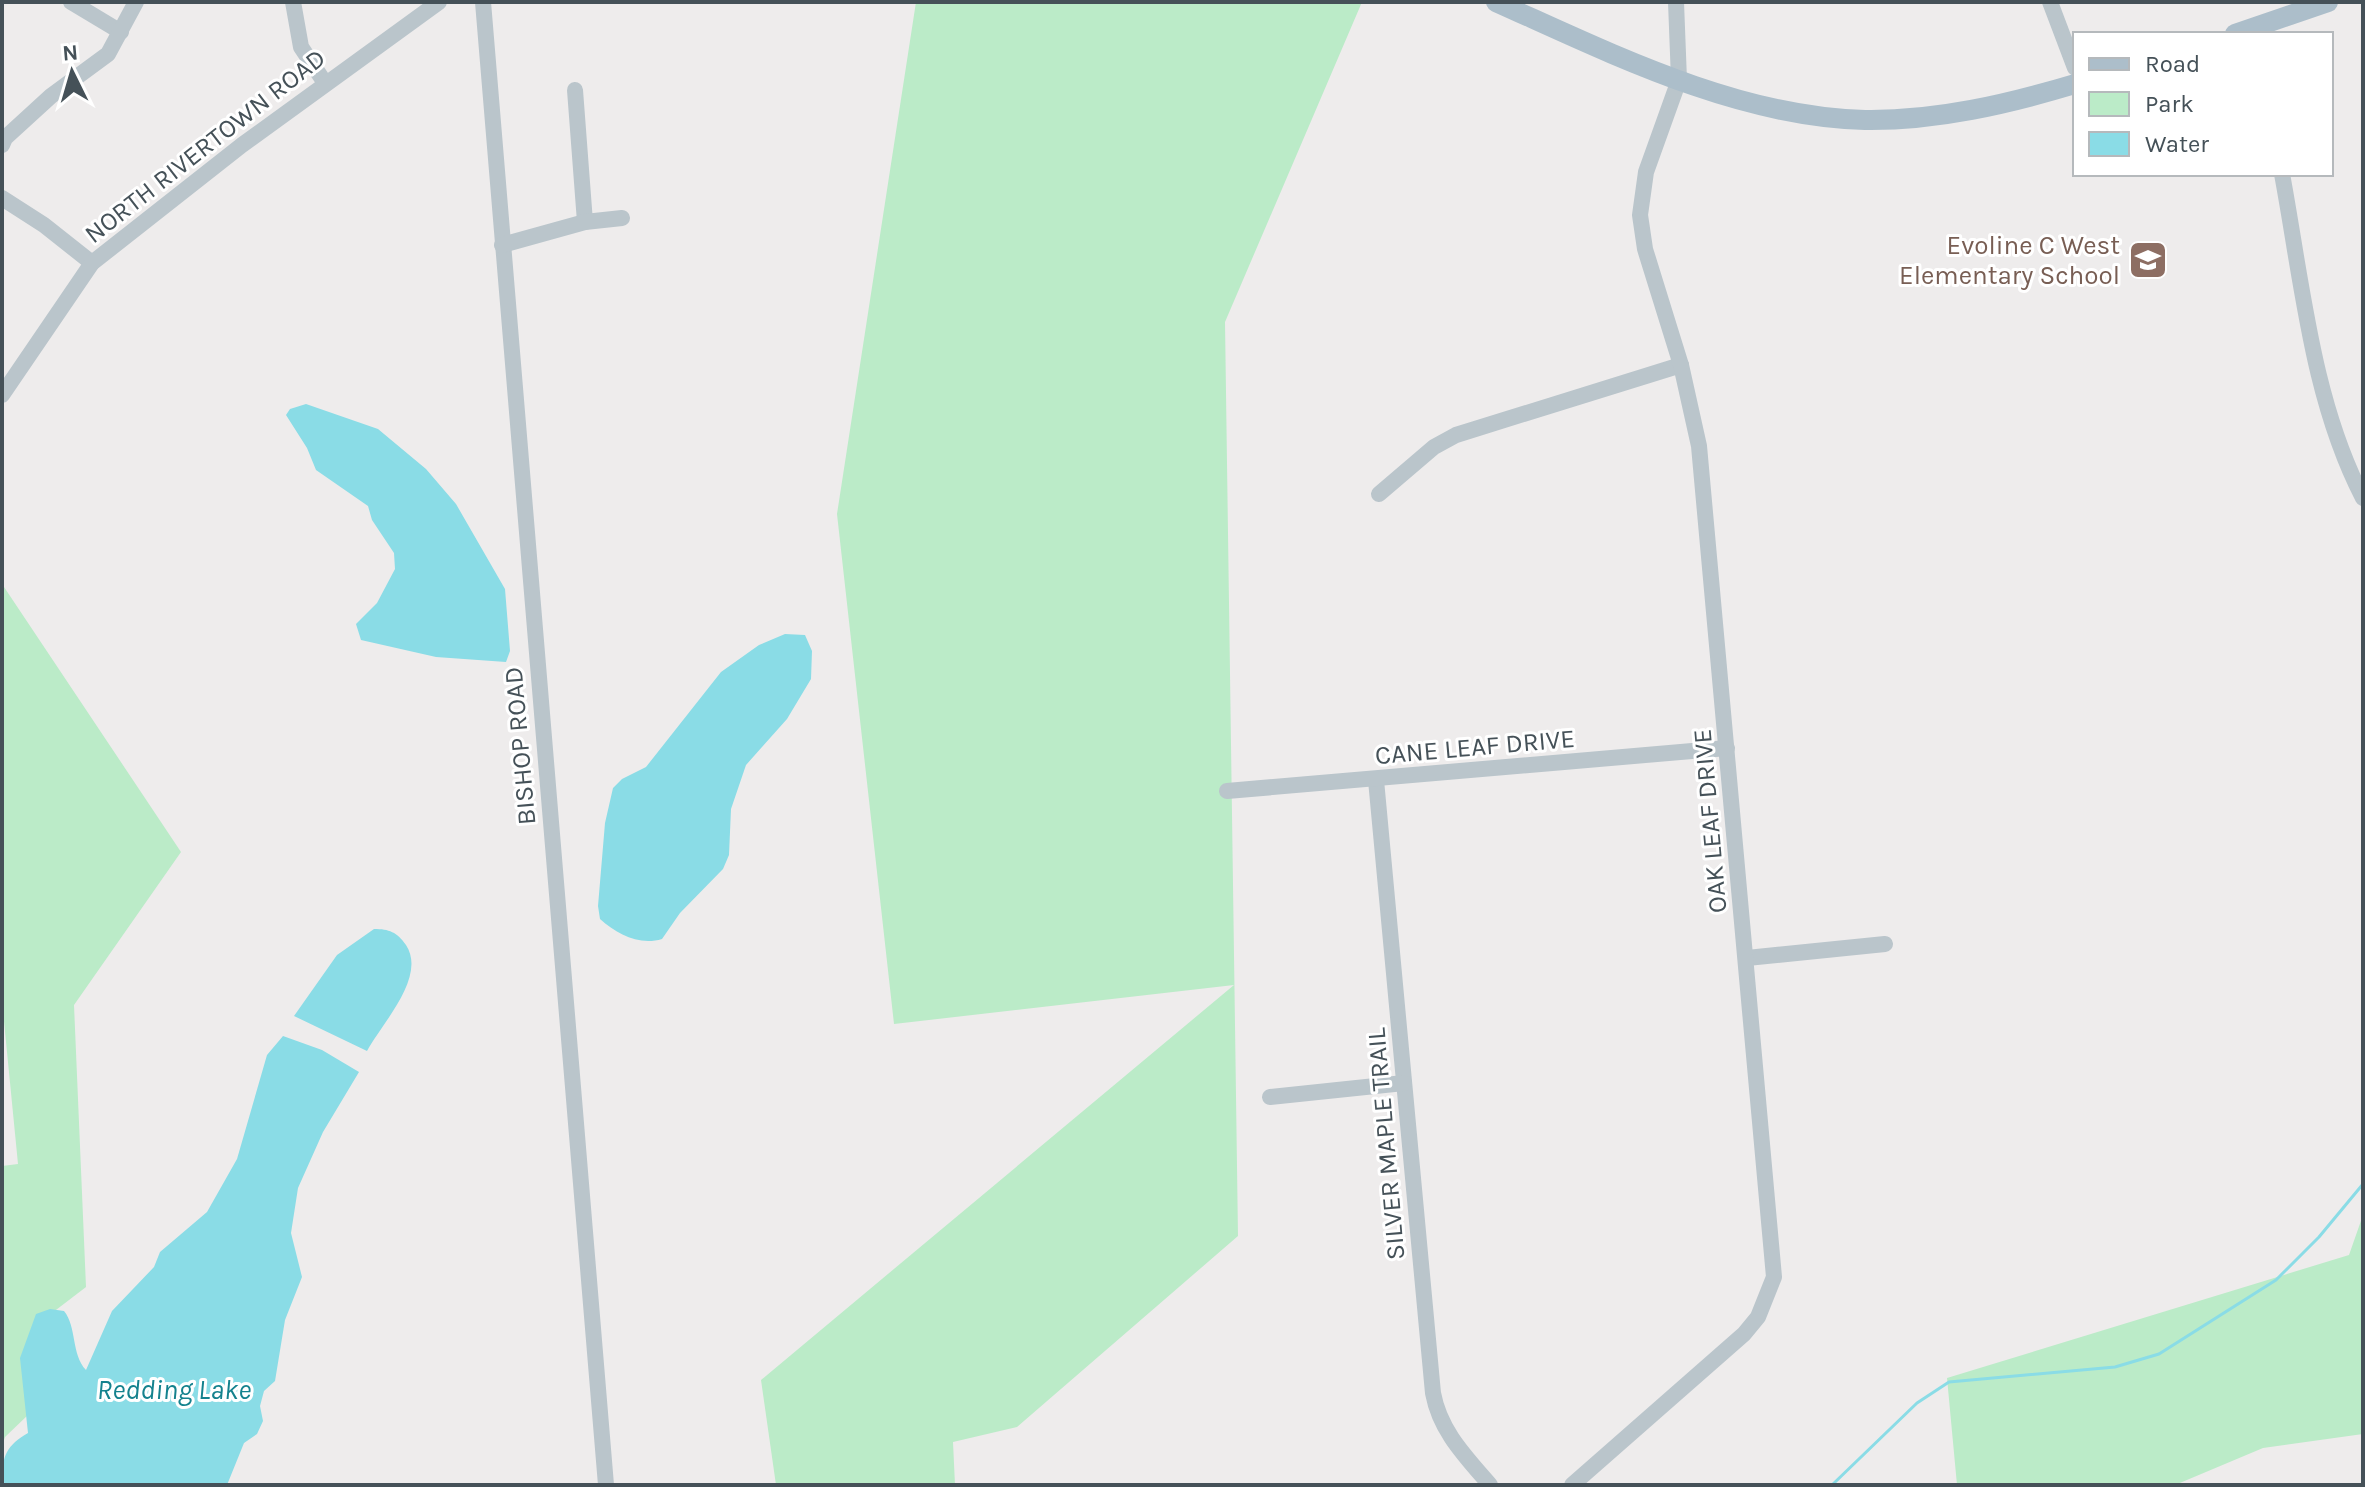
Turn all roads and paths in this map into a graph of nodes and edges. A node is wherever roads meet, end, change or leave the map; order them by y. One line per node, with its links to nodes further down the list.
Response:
1 (71, 2): 10 (street)
2 (136, 2): 10 (street)
3 (293, 2): 14 (street)
4 (439, 2): 14 (street, NORTH RIVERTOWN ROAD)
5 (483, 2): 22 (street, BISHOP ROAD)
6 (1496, 2): 13 (main road)
7 (1676, 2): 13 (street)
8 (2050, 2): 12 (street)
9 (2328, 2): 11 (main road)
10 (121, 32): 17 (street)
11 (2247, 32)
12 (2073, 63)
13 (1679, 80): 15 (main road); 24 (street, OAK LEAF DRIVE)
14 (325, 83): 23 (street, NORTH RIVERTOWN ROAD)
15 (2073, 85)
16 (575, 90): 21 (street)
17 (2, 145)
18 (2282, 176): 27 (street)
19 (2, 198): 23 (street)
20 (622, 218): 21 (street)
21 (585, 222): 22 (street)
22 (502, 245): 35 (street, BISHOP ROAD)
23 (92, 263): 25 (street, NORTH RIVERTOWN ROAD)
24 (1681, 365): 26 (street); 28 (street, OAK LEAF DRIVE)
25 (2, 395)
26 (1379, 494)
27 (2363, 498)
28 (1727, 748): 29 (street, CANE LEAF DRIVE); 32 (street, OAK LEAF DRIVE)
29 (1376, 780): 30 (street, CANE LEAF DRIVE); 33 (street, SILVER MAPLE TRAIL)
30 (1227, 791)
31 (1885, 944): 32 (street)
32 (1747, 958): 37 (street, OAK LEAF DRIVE)
33 (1404, 1083): 34 (street); 36 (street, SILVER MAPLE TRAIL)
34 (1270, 1097)
35 (606, 1485)
36 (1490, 1485)
37 (1572, 1485)

